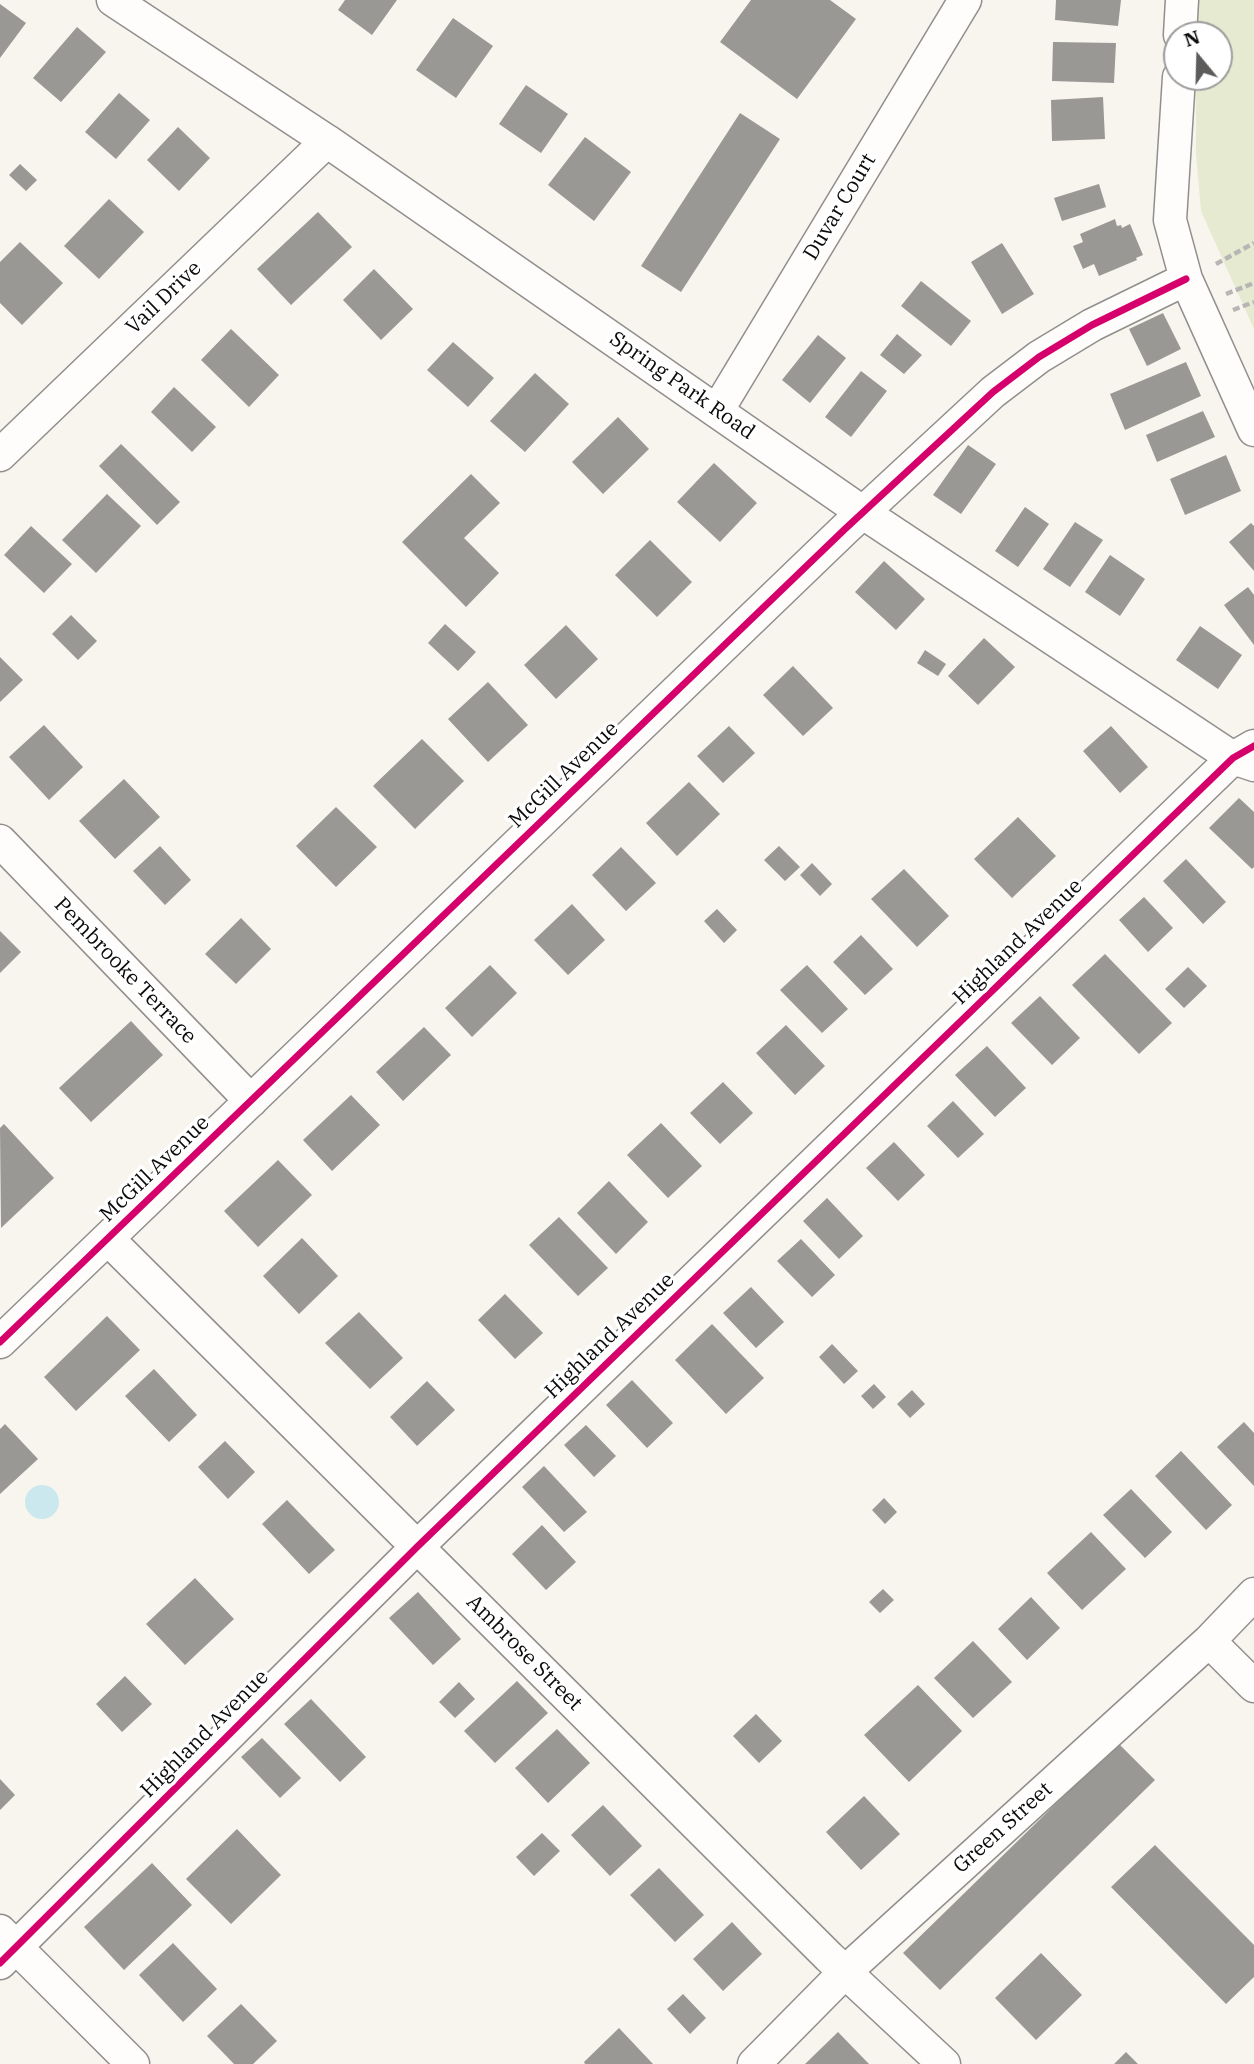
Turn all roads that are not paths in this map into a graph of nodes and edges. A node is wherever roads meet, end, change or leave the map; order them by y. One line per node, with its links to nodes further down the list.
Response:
1 (113, 0): 6 (street, Spring Park Road)
2 (1182, 0): 4 (street)
3 (962, 1): 8 (street, Duvar Court)
4 (1181, 21)
5 (1178, 91): 7 (street)
6 (327, 141): 8 (street, Spring Park Road); 10 (street, Vail Drive)
7 (1197, 274): 9 (street); 11 (street, McGill Avenue)
8 (717, 411): 11 (street, Spring Park Road)
9 (1254, 430)
10 (0, 455)
11 (863, 512): 12 (street, Spring Park Road); 14 (street, McGill Avenue)
12 (1247, 756): 17 (street, Highland Avenue)
13 (0, 841): 14 (street, Pembrooke Terrace)
14 (251, 1101): 15 (street, McGill Avenue)
15 (108, 1239): 16 (street, McGill Avenue); 17 (street, Ambrose Street)
16 (0, 1342)
17 (416, 1546): 21 (street, Highland Avenue); 22 (street, Ambrose Street)
18 (1254, 1594): 19 (street, Green Street)
19 (1209, 1640): 20 (street); 22 (street, Green Street)
20 (1254, 1686)
21 (6, 1947): 23 (street)
22 (845, 1972): 24 (street, Green Street); 25 (street, Ambrose Street)
23 (133, 2064)
24 (754, 2064)
25 (944, 2064)

